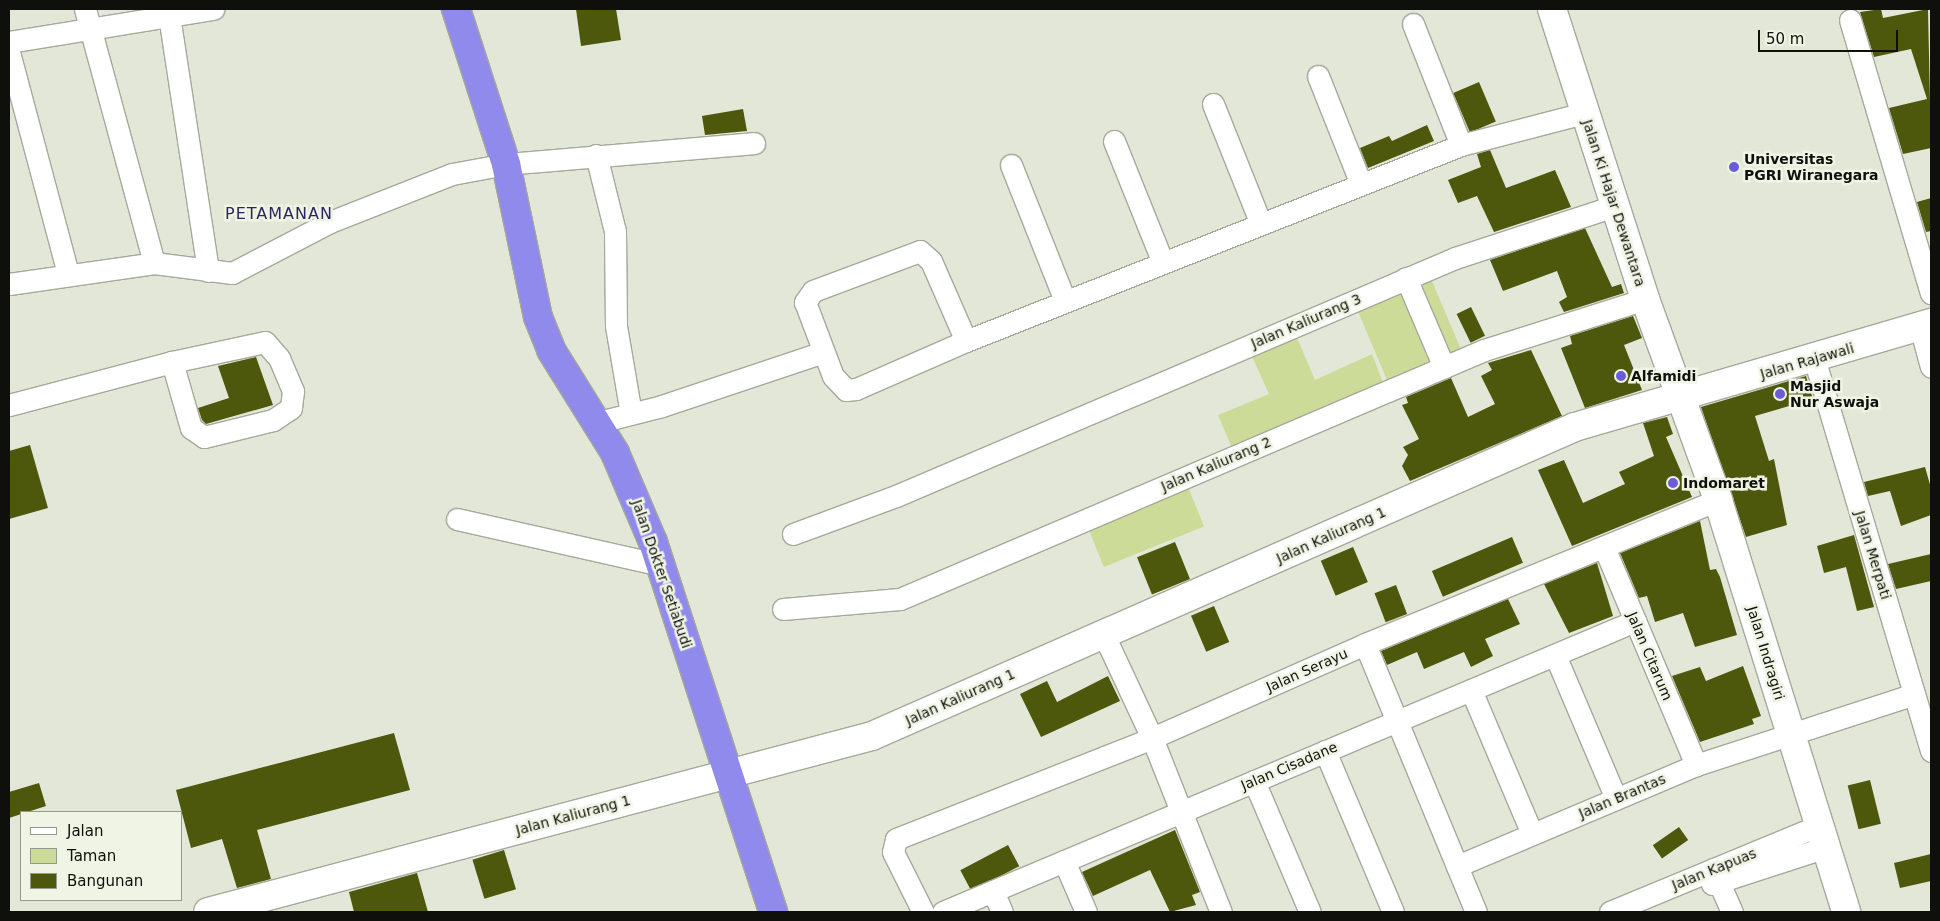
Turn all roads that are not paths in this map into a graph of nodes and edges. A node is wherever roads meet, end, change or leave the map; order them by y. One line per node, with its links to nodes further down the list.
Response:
1 (84, 9): 8 (street)
2 (213, 9): 5 (street)
3 (456, 9): 18 (highway, Jalan Dokter Setiabudi)
4 (1552, 9): 13 (street, Jalan Ki Hajar Dewantara)
5 (168, 11): 8 (street); 26 (street)
6 (1850, 20): 29 (street)
7 (1413, 24): 16 (street)
8 (92, 29): 9 (street); 24 (street)
9 (9, 42)
10 (9, 52): 23 (street)
11 (1318, 76): 20 (street)
12 (1213, 104): 22 (street)
13 (1584, 113): 16 (street); 21 (street, Jalan Ki Hajar Dewantara)
14 (1114, 141): 25 (street)
15 (754, 143): 17 (street)
16 (1461, 145): 20 (street)
17 (596, 156): 18 (street); 41 (street)
18 (506, 164): 26 (street); 42 (highway, Jalan Dokter Setiabudi)
19 (1011, 165): 31 (street)
20 (1361, 184): 22 (street)
21 (1617, 205): 27 (street, Jalan Kaliurang 3); 30 (street, Jalan Ki Hajar Dewantara)
22 (1261, 224): 25 (street)
23 (65, 258): 24 (street); 28 (street)
24 (154, 263): 26 (street)
25 (1163, 263): 31 (street)
26 (208, 271)
27 (1406, 278): 37 (street); 45 (street, Jalan Kaliurang 3)
28 (9, 281)
29 (1931, 293)
30 (1645, 299): 37 (street, Jalan Kaliurang 2); 39 (street, Jalan Ki Hajar Dewantara)
31 (1065, 301): 33 (street)
32 (1926, 324): 35 (street, Jalan Rajawali); 38 (street)
33 (966, 341): 34 (street); 34 (street)
34 (823, 352): 41 (street)
35 (1814, 358): 39 (street, Jalan Rajawali); 54 (street, Jalan Merpati)
36 (172, 362): 36 (street); 40 (street)
37 (1444, 367): 48 (street, Jalan Kaliurang 2)
38 (1931, 367)
39 (1682, 396): 43 (street, Jalan Indragiri); 50 (street, Jalan Kaliurang 1)
40 (9, 405)
41 (630, 414): 42 (street)
42 (595, 422): 47 (highway, Jalan Dokter Setiabudi)
43 (1718, 500): 46 (street, Jalan Serayu); 56 (street, Jalan Indragiri)
44 (457, 519): 47 (street)
45 (793, 534)
46 (1604, 546): 49 (street, Jalan Citarum); 51 (street, Jalan Serayu)
47 (661, 565): 61 (highway, Jalan Dokter Setiabudi)
48 (783, 609)
49 (1635, 621): 52 (street, Jalan Cisadane); 60 (street, Jalan Citarum)
50 (1103, 633): 57 (street); 61 (street, Jalan Kaliurang 1)
51 (1365, 644): 55 (street); 57 (street, Jalan Serayu)
52 (1555, 655): 53 (street, Jalan Cisadane); 63 (street)
53 (1471, 690): 55 (street, Jalan Cisadane); 65 (street)
54 (1914, 694): 56 (street, Jalan Brantas); 58 (street, Jalan Merpati)
55 (1395, 722): 59 (street, Jalan Cisadane); 68 (street)
56 (1792, 737): 60 (street, Jalan Brantas); 66 (street, Jalan Indragiri)
57 (1152, 738): 64 (street); 73 (street, Jalan Serayu)
58 (1931, 751)
59 (1325, 752): 62 (street, Jalan Cisadane); 79 (street)
60 (1696, 765): 63 (street, Jalan Brantas)
61 (728, 773): 71 (street, Jalan Kaliurang 1); 72 (highway, Jalan Dokter Setiabudi)
62 (1254, 781): 64 (street, Jalan Cisadane); 78 (street)
63 (1616, 799): 65 (street, Jalan Brantas)
64 (1179, 813): 67 (street, Jalan Cisadane); 77 (street)
65 (1532, 834): 68 (street, Jalan Brantas)
66 (1822, 836): 69 (street, Jalan Kapuas); 84 (street, Jalan Indragiri)
67 (1064, 861): 70 (street, Jalan Cisadane); 76 (street)
68 (1457, 866): 80 (street)
69 (1716, 875): 81 (street, Jalan Kapuas); 82 (street, Jalan Kapuas); 83 (street)
70 (994, 891): 74 (street, Jalan Cisadane); 75 (street)
71 (208, 912)
72 (773, 912)
73 (923, 912)
74 (943, 912)
75 (1002, 912)
76 (1086, 912)
77 (1221, 912)
78 (1310, 912)
79 (1393, 912)
80 (1476, 912)
81 (1610, 912)
82 (1644, 912)
83 (1732, 912)
84 (1846, 912)

